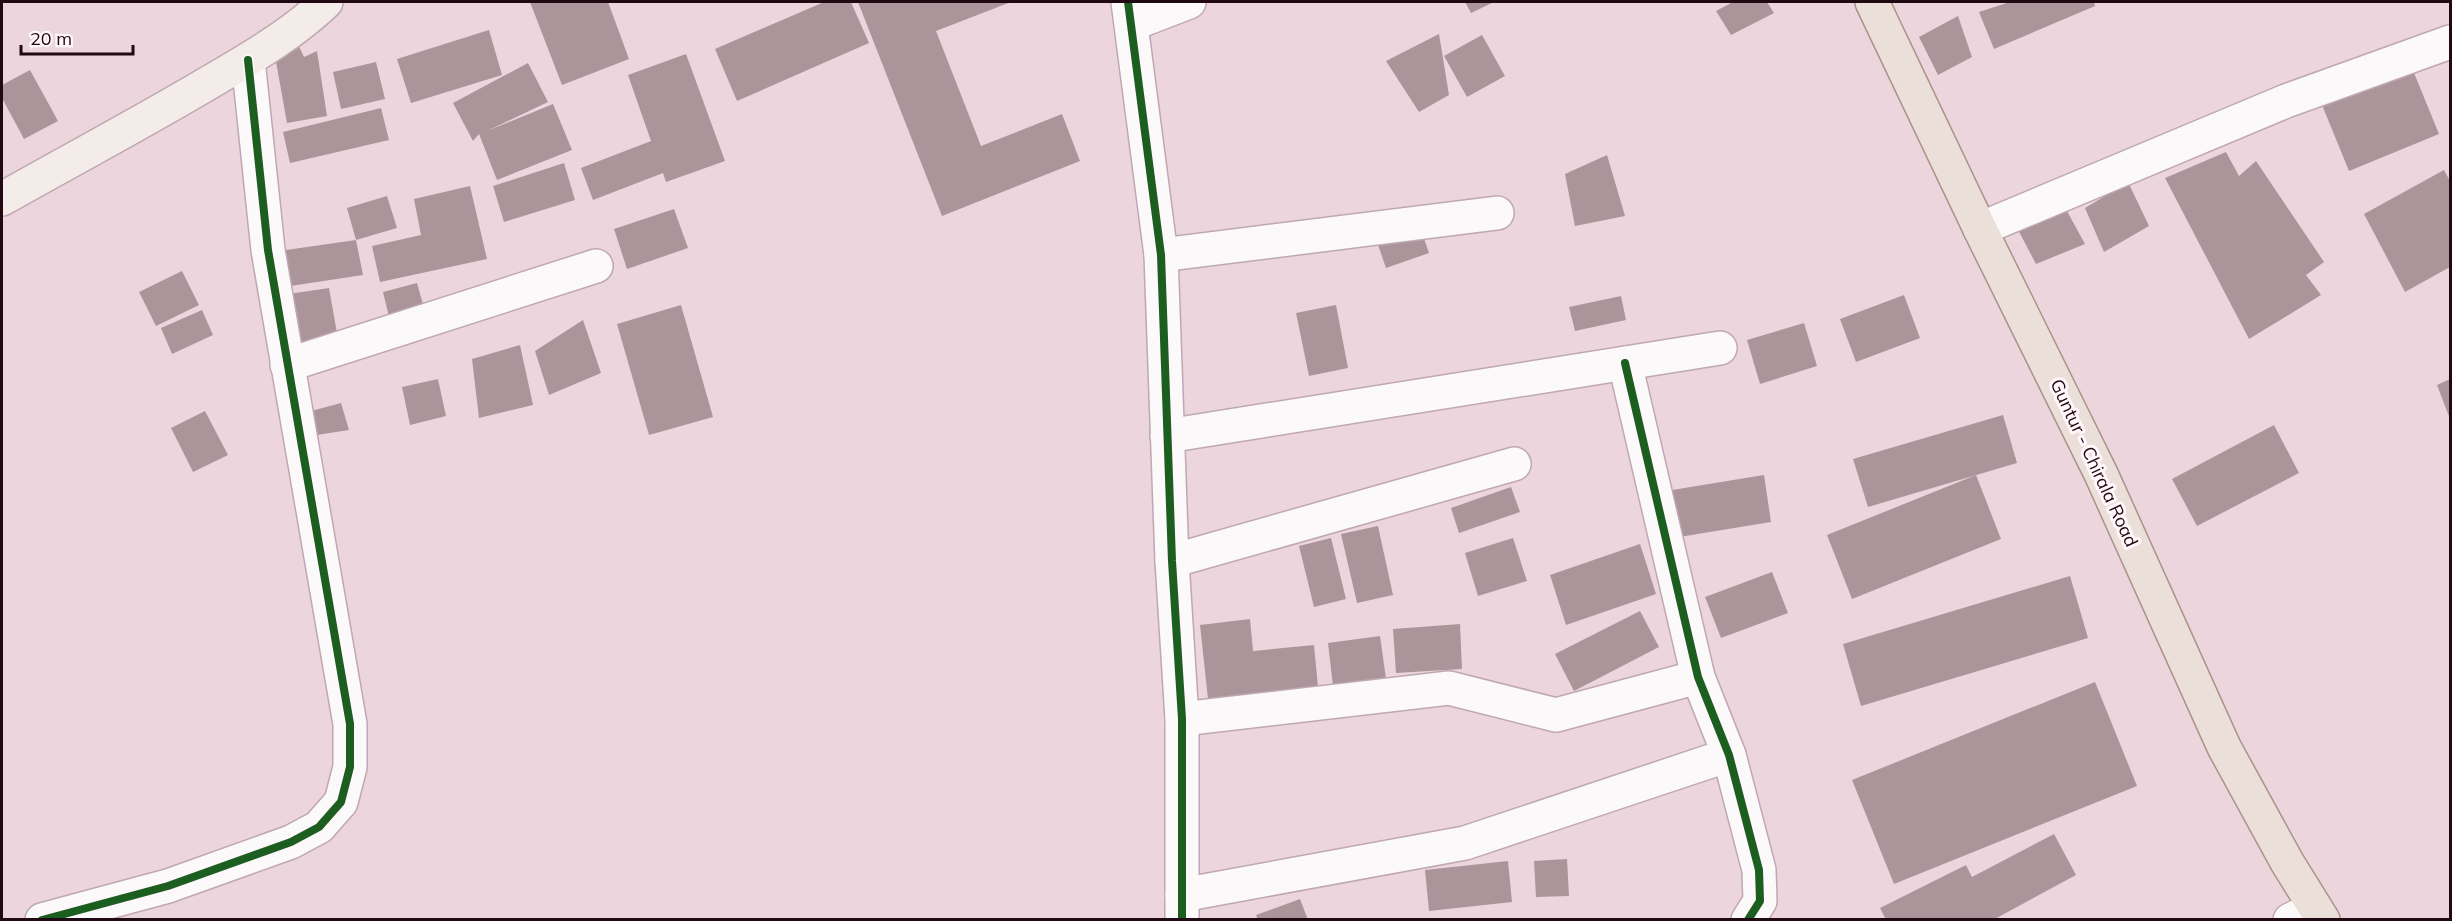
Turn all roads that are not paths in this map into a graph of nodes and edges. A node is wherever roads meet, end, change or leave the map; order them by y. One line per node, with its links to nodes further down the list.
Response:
1 (326, 2): 6 (main road)
2 (1189, 2): 4 (street)
3 (1872, 2): 9 (main road, Guntur - Chirala Road)
4 (1130, 13): 10 (street)
5 (2451, 42): 9 (street)
6 (248, 60): 7 (main road); 14 (street)
7 (2, 199)
8 (1497, 213): 10 (street)
9 (1980, 229): 22 (main road, Guntur - Chirala Road)
10 (1161, 255): 15 (street)
11 (597, 266): 14 (street)
12 (1720, 348): 13 (street)
13 (1625, 363): 15 (street); 18 (street)
14 (286, 365): 23 (street)
15 (1167, 436): 17 (street)
16 (1514, 465): 17 (street)
17 (1172, 561): 19 (street)
18 (1698, 678): 19 (street); 20 (street)
19 (1182, 719): 21 (street)
20 (1729, 755): 21 (street); 24 (street)
21 (1182, 907)
22 (2309, 916)
23 (42, 920)
24 (1748, 920)

